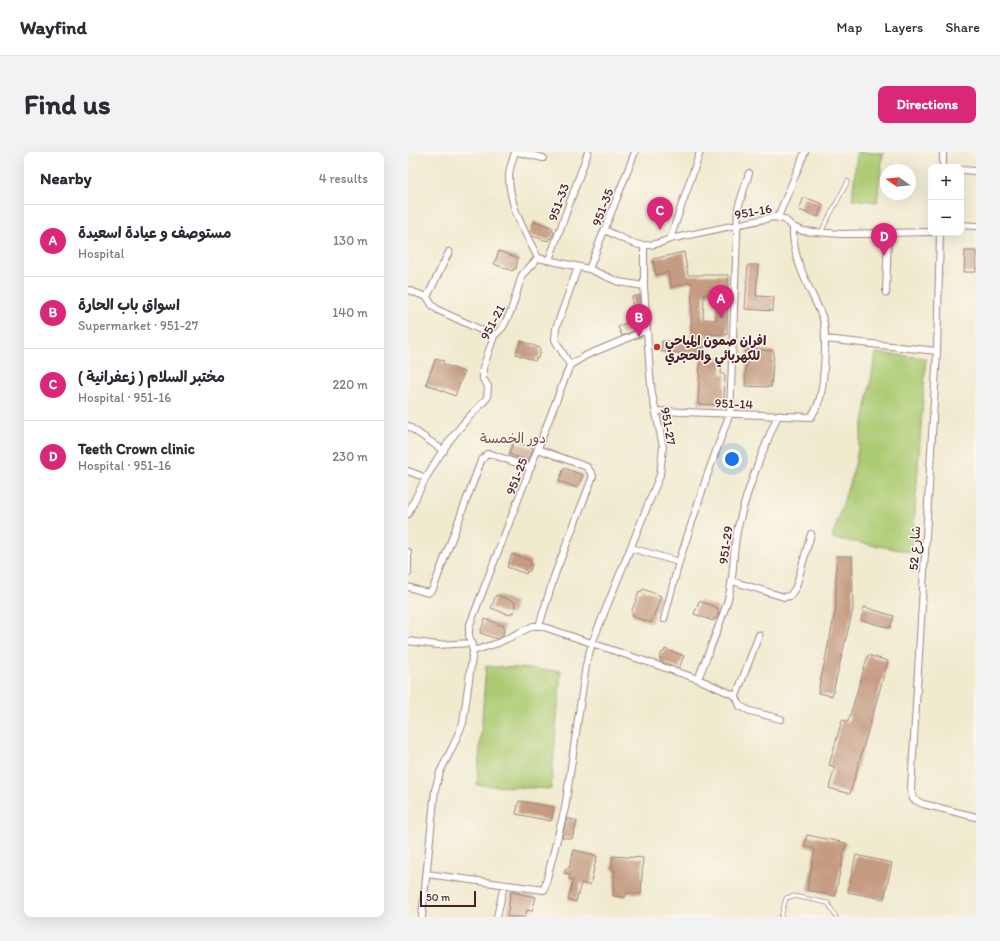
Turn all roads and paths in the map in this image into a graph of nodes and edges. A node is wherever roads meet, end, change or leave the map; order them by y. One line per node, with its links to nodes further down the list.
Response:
1 (515, 152): 27 (street)
2 (518, 152): 8 (street)
3 (588, 152): 28 (street, 951-33)
4 (635, 152): 19 (street, 951-35)
5 (700, 152): 24 (street)
6 (805, 152): 14 (street)
7 (943, 152): 9 (street)
8 (543, 158)
9 (943, 164)
10 (964, 170): 11 (street)
11 (976, 171)
12 (750, 173): 15 (street)
13 (848, 181): 20 (lane)
14 (778, 217): 15 (street, 951-16); 18 (street, 951-16)
15 (738, 225): 24 (street, 951-16); 41 (street)
16 (964, 225): 17 (street)
17 (976, 226)
18 (793, 227): 20 (street, 951-16); 37 (street)
19 (605, 230): 25 (street); 30 (street, 951-35)
20 (821, 232): 22 (street, 951-16)
21 (928, 232): 22 (street, 951-16)
22 (888, 234): 33 (street)
23 (940, 236): 38 (street, شارع 52)
24 (670, 239): 25 (street, 951-16)
25 (644, 247): 31 (street, 951-27)
26 (449, 252): 34 (street)
27 (538, 258): 28 (street); 36 (street, 951-21)
28 (549, 260): 29 (street)
29 (578, 267): 30 (street); 39 (street)
30 (589, 269): 31 (street)
31 (644, 286): 35 (street, 951-27)
32 (408, 290): 34 (street)
33 (886, 293)
34 (427, 297): 36 (street)
35 (647, 330): 39 (street); 40 (street, 951-27)
36 (494, 336): 45 (street, 951-21)
37 (825, 339): 38 (street); 42 (street, 951-14)
38 (937, 351): 67 (street, شارع 52)
39 (570, 365): 44 (street, 951-25)
40 (657, 411): 41 (street, 951-14); 51 (street, 951-27)
41 (730, 413): 42 (street, 951-14); 53 (street)
42 (778, 415): 55 (street, 951-29)
43 (408, 426): 45 (street)
44 (538, 448): 46 (street, 951-25); 58 (street)
45 (444, 450): 48 (street)
46 (531, 468): 56 (street); 61 (street, 951-25)
47 (408, 471): 48 (street)
48 (426, 478): 49 (street)
49 (408, 514)
50 (811, 534): 55 (street)
51 (630, 548): 53 (street); 62 (street, 951-27)
52 (408, 552): 54 (street)
53 (679, 562): 57 (street)
54 (408, 573)
55 (732, 581): 64 (street, 951-29)
56 (408, 587)
57 (664, 619)
58 (539, 626): 62 (street); 63 (street)
59 (759, 635): 65 (street)
60 (408, 641): 61 (street)
61 (472, 643): 63 (street, 951-25)
62 (592, 643): 64 (street); 69 (street, 951-27)
63 (473, 651): 68 (street, 951-25)
64 (698, 679): 65 (street)
65 (736, 696): 66 (street)
66 (781, 719)
67 (976, 818)
68 (427, 874): 69 (street); 70 (street, 951-25)
69 (504, 885): 71 (street)
70 (422, 917)
71 (497, 917)
72 (781, 917): 73 (lane)
73 (836, 917)

